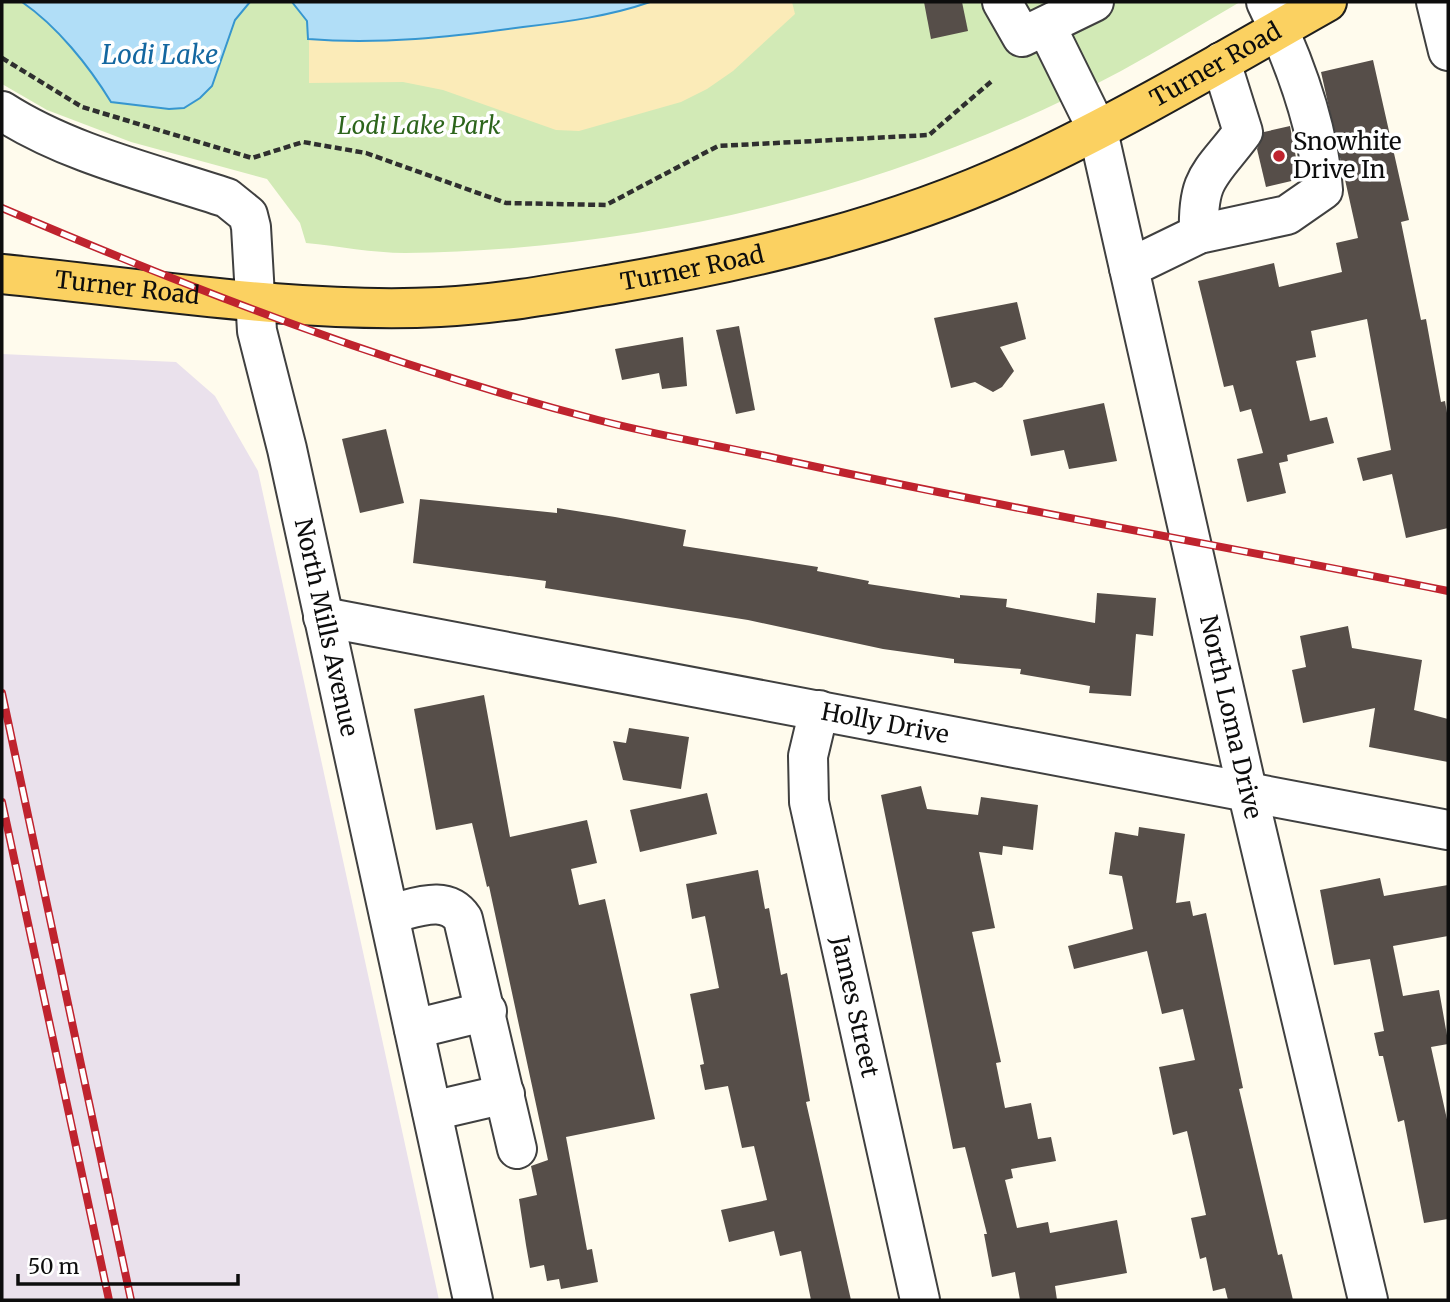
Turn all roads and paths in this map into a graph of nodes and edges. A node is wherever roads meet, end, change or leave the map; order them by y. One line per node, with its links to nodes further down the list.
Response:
1 (1002, 2): 6 (street)
2 (1094, 2): 6 (street)
3 (1327, 2): 5 (main road, Turner Road)
4 (1436, 2): 7 (street)
5 (1272, 15): 9 (main road, Turner Road); 13 (street)
6 (1046, 26): 12 (street, North Loma Drive)
7 (1448, 51)
8 (2, 58): 10 (path)
9 (1221, 62): 12 (main road, Turner Road); 13 (street)
10 (993, 80)
11 (2, 111): 16 (street, North Mills Avenue)
12 (1098, 131): 14 (street, North Loma Drive); 16 (main road, Turner Road)
13 (1199, 234): 14 (street)
14 (1129, 268): 19 (street, North Loma Drive)
15 (2, 274): 16 (main road, Turner Road)
16 (254, 300): 17 (street, North Mills Avenue)
17 (323, 617): 18 (street, Holly Drive); 21 (street, North Mills Avenue)
18 (819, 710): 19 (street, Holly Drive); 28 (street, James Street)
19 (1247, 790): 20 (street, Holly Drive); 29 (street, North Loma Drive)
20 (1448, 830)
21 (389, 914): 22 (street); 23 (street, North Mills Avenue)
22 (486, 1011): 23 (street); 24 (street)
23 (414, 1029): 25 (street, North Mills Avenue)
24 (505, 1094): 25 (street); 26 (street)
25 (432, 1111): 27 (street, North Mills Avenue)
26 (517, 1149)
27 (473, 1300)
28 (920, 1300)
29 (1368, 1300)

